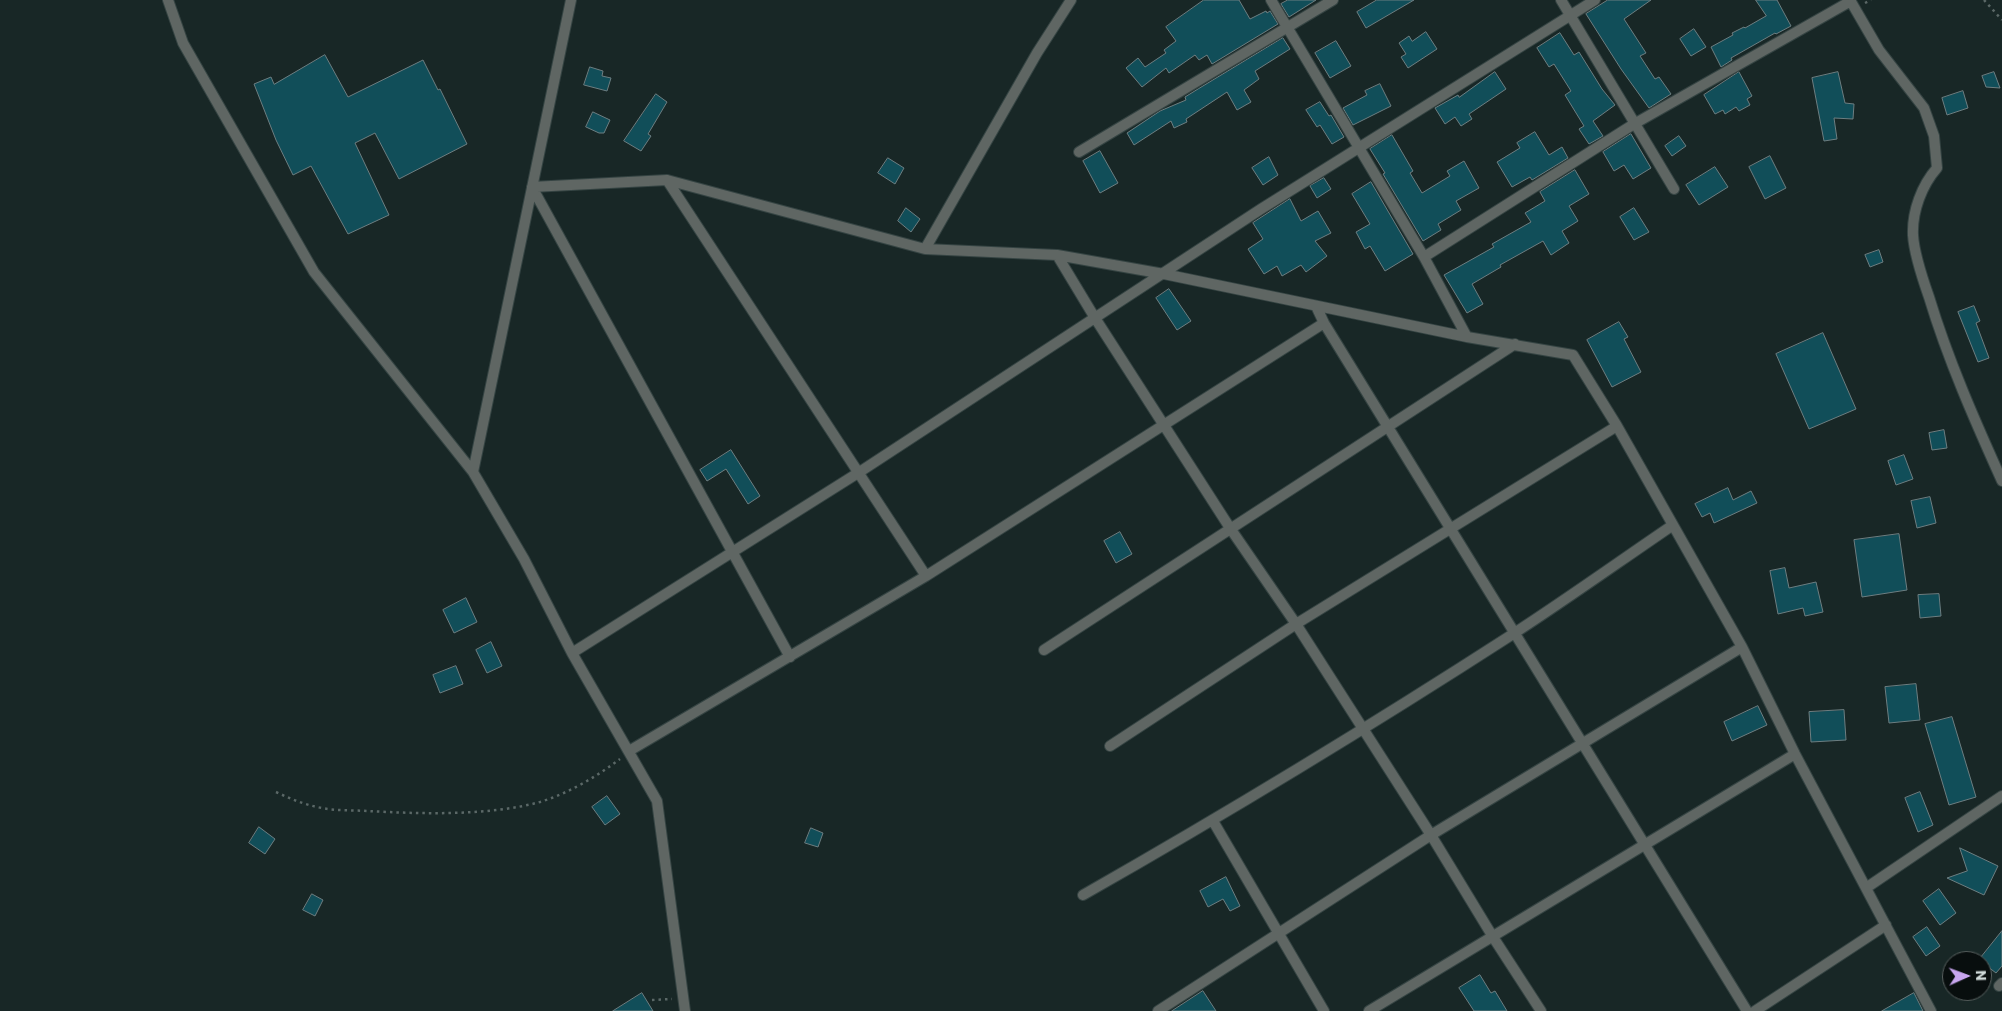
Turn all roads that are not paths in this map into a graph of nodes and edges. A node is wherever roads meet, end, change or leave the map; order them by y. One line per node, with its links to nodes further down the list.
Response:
1 (168, 0): 29 (street)
2 (571, 0): 15 (street)
3 (1071, 0): 17 (street)
4 (1271, 0): 10 (street)
5 (1333, 0): 10 (street)
6 (1561, 0): 9 (street)
7 (1595, 0): 9 (street)
8 (1851, 0): 11 (street); 31 (street)
9 (1570, 16): 11 (street); 12 (street)
10 (1288, 27): 12 (street); 13 (street)
11 (1634, 124): 16 (street); 19 (street)
12 (1358, 148): 19 (street); 20 (street)
13 (1078, 152)
14 (667, 180): 15 (street); 17 (street); 30 (street)
15 (532, 187): 29 (street); 35 (street)
16 (1674, 189)
17 (925, 249): 18 (street)
18 (1057, 254): 20 (street); 22 (street)
19 (1424, 257): 24 (street)
20 (1164, 274): 21 (street); 22 (street)
21 (1316, 306): 23 (street); 24 (street)
22 (1095, 318): 26 (street); 30 (street)
23 (1324, 323): 26 (street); 27 (street)
24 (1467, 336): 25 (street)
25 (1515, 344): 27 (street); 28 (street)
26 (1163, 424): 33 (street); 36 (street)
27 (1388, 426): 33 (street); 34 (street)
28 (1617, 426): 32 (street); 34 (street)
29 (473, 472): 41 (street)
30 (858, 473): 35 (street); 36 (street)
31 (2002, 481)
32 (1673, 524): 38 (street); 39 (street)
33 (1230, 528): 37 (street); 40 (street)
34 (1450, 528): 37 (street); 38 (street)
35 (732, 552): 41 (street); 42 (street)
36 (926, 576): 42 (street)
37 (1296, 624): 43 (street); 45 (street)
38 (1514, 633): 43 (street); 44 (street)
39 (1742, 647): 44 (street); 47 (street)
40 (1044, 650)
41 (572, 653): 46 (street)
42 (790, 656): 46 (street)
43 (1362, 729): 49 (street); 50 (street)
44 (1582, 744): 50 (street); 51 (street)
45 (1110, 746)
46 (629, 751): 57 (street)
47 (1796, 754): 51 (street); 52 (street)
48 (2002, 796): 52 (street)
49 (1213, 822): 53 (street); 55 (street)
50 (1431, 835): 55 (street); 56 (street)
51 (1646, 846): 56 (street); 62 (street)
52 (1866, 888): 54 (street)
53 (1083, 895)
54 (1886, 926): 63 (street); 64 (street)
55 (1278, 933): 58 (street); 59 (street)
56 (1493, 938): 60 (street); 61 (street)
57 (686, 1011)
58 (1158, 1011)
59 (1324, 1011)
60 (1369, 1011)
61 (1541, 1011)
62 (1747, 1011)
63 (1755, 1011)
64 (1931, 1011)

